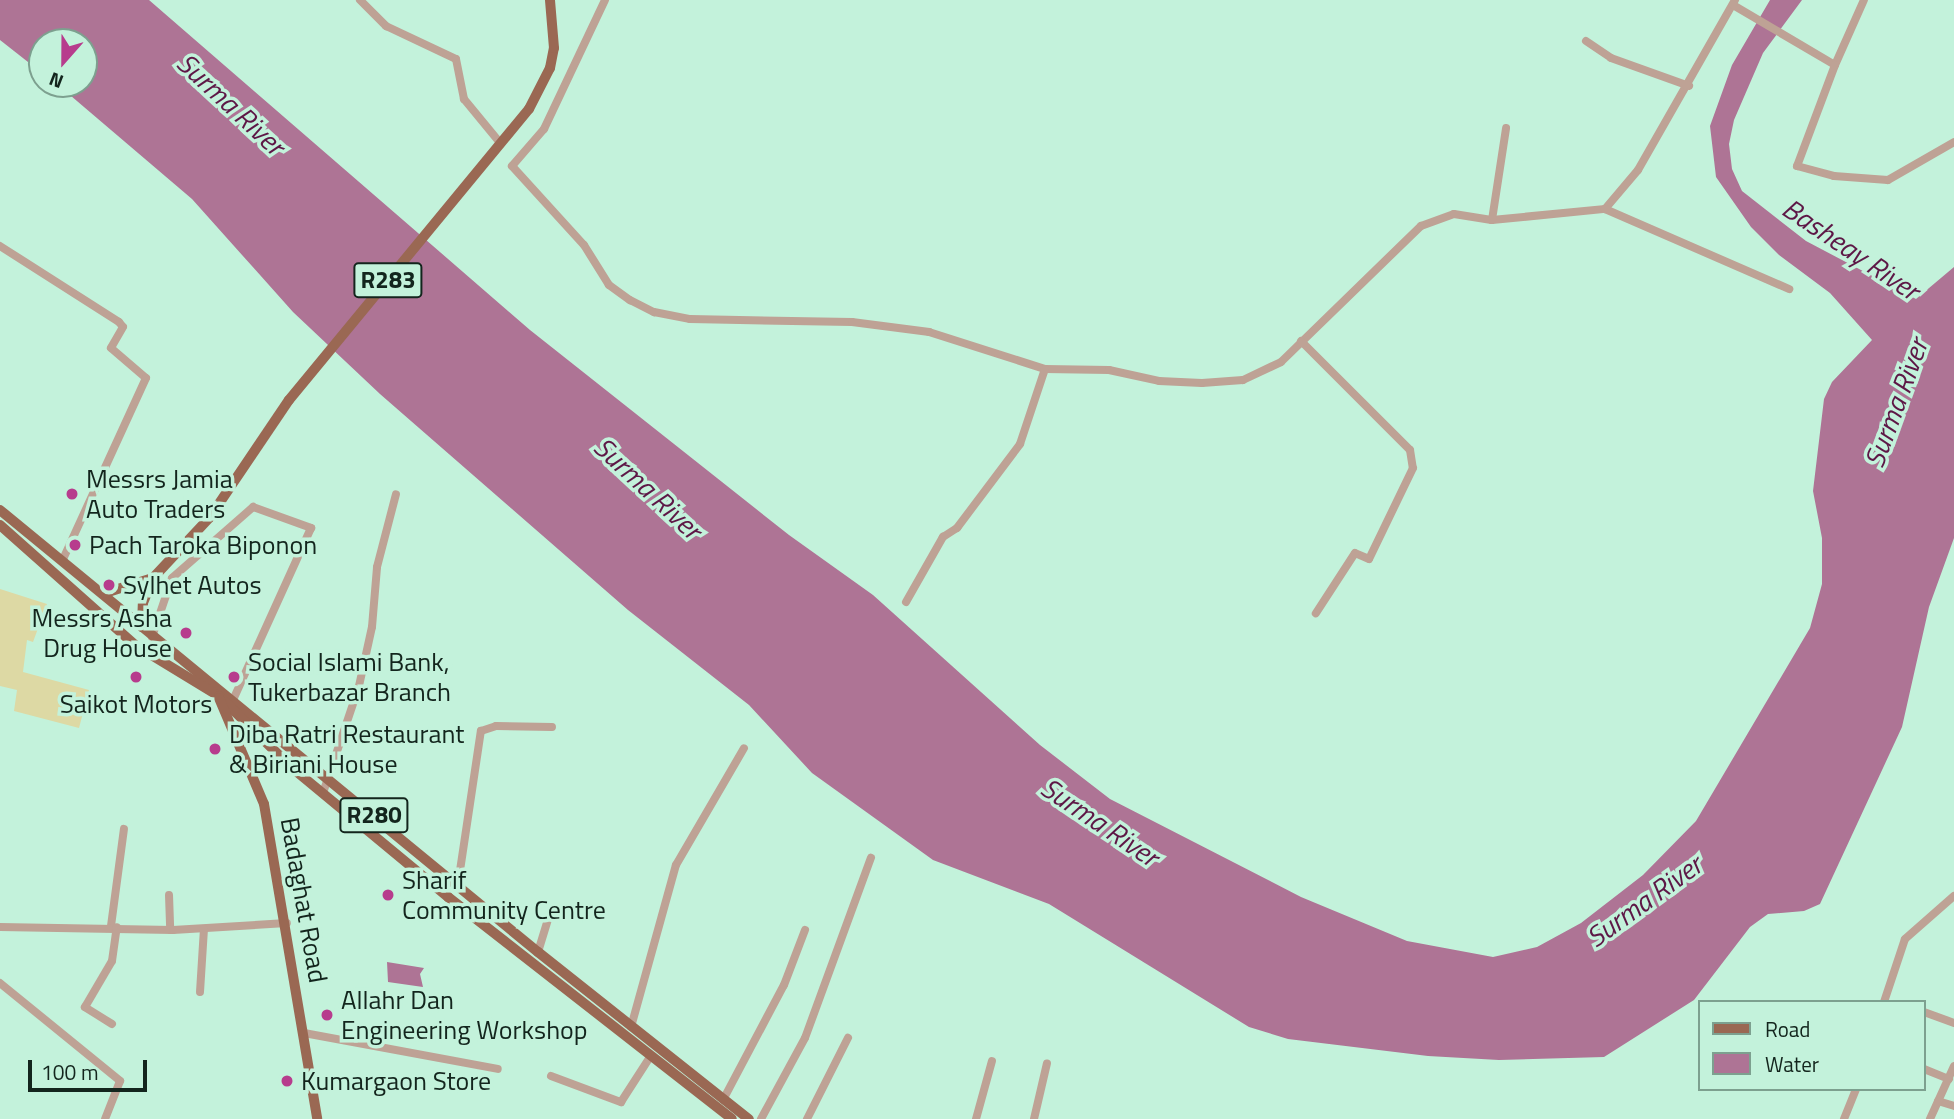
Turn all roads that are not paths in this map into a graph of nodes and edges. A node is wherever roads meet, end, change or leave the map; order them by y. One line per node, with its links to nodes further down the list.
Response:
1 (360, 0): 11 (street)
2 (550, 0): 11 (main road, R283)
3 (605, 0): 17 (street)
4 (1864, 0): 7 (street)
5 (1734, 2): 7 (street); 8 (street)
6 (1586, 41): 8 (street)
7 (1835, 65): 10 (street)
8 (1689, 86): 12 (street)
9 (1506, 128): 13 (street)
10 (1954, 142)
11 (501, 144): 22 (main road, R283)
12 (1605, 209): 13 (street); 15 (street)
13 (1492, 220): 16 (street)
14 (0, 246): 21 (street)
15 (1789, 289)
16 (1301, 341): 17 (street); 26 (street)
17 (1045, 369): 24 (street)
18 (396, 494): 36 (street)
19 (0, 510): 21 (main road, R280)
20 (0, 525): 27 (main road, R280)
21 (63, 559): 23 (main road, R280)
22 (153, 578): 23 (main road); 28 (main road)
23 (105, 593): 25 (main road, R280)
24 (906, 602)
25 (120, 607): 27 (main road); 28 (main road, R280)
26 (1316, 613)
27 (107, 622): 30 (main road, R280)
28 (142, 627): 29 (main road, R280)
29 (152, 637): 30 (main road, R280); 31 (street)
30 (219, 693): 31 (main road, R280); 35 (main road, R280); 46 (main road, Badaghat Road)
31 (233, 699): 34 (main road, R280)
32 (552, 727): 42 (street)
33 (744, 748): 59 (street)
34 (301, 754): 35 (main road); 36 (main road, R280)
35 (291, 767): 37 (main road, R280)
36 (331, 778): 37 (street); 39 (main road, R280)
37 (323, 793): 40 (main road, R280)
38 (124, 829): 47 (street)
39 (407, 843): 40 (main road); 42 (main road, R280)
40 (397, 855): 62 (main road, R280)
41 (872, 858): 78 (street)
42 (458, 884): 52 (main road, R280)
43 (169, 895): 50 (street)
44 (1954, 896): 55 (street)
45 (548, 920): 52 (street)
46 (287, 923): 49 (street); 60 (main road, Badaghat Road)
47 (114, 926): 48 (street); 50 (street); 58 (street)
48 (0, 927)
49 (204, 929): 50 (street); 54 (street)
50 (170, 930)
51 (805, 930): 71 (street)
52 (538, 952): 59 (main road, R280)
53 (0, 983): 74 (street)
54 (200, 992)
55 (1885, 1000)
56 (1926, 1013): 57 (street)
57 (1954, 1023)
58 (112, 1024)
59 (631, 1027): 71 (main road, R280)
60 (303, 1033): 66 (street); 75 (main road, Badaghat Road)
61 (848, 1038): 79 (street)
62 (650, 1057): 68 (street); 76 (main road, R280)
63 (992, 1060): 80 (street)
64 (1046, 1062): 81 (street)
65 (1954, 1066): 69 (street)
66 (498, 1069)
67 (1926, 1070): 69 (street)
68 (551, 1076)
69 (1949, 1079): 72 (street)
70 (1855, 1091): 82 (street)
71 (723, 1100): 77 (main road, R280)
72 (1938, 1101): 73 (street); 83 (street)
73 (1954, 1106)
74 (105, 1119)
75 (317, 1119)
76 (732, 1119)
77 (750, 1119)
78 (761, 1119)
79 (807, 1119)
80 (976, 1119)
81 (1034, 1119)
82 (1844, 1119)
83 (1930, 1119)

